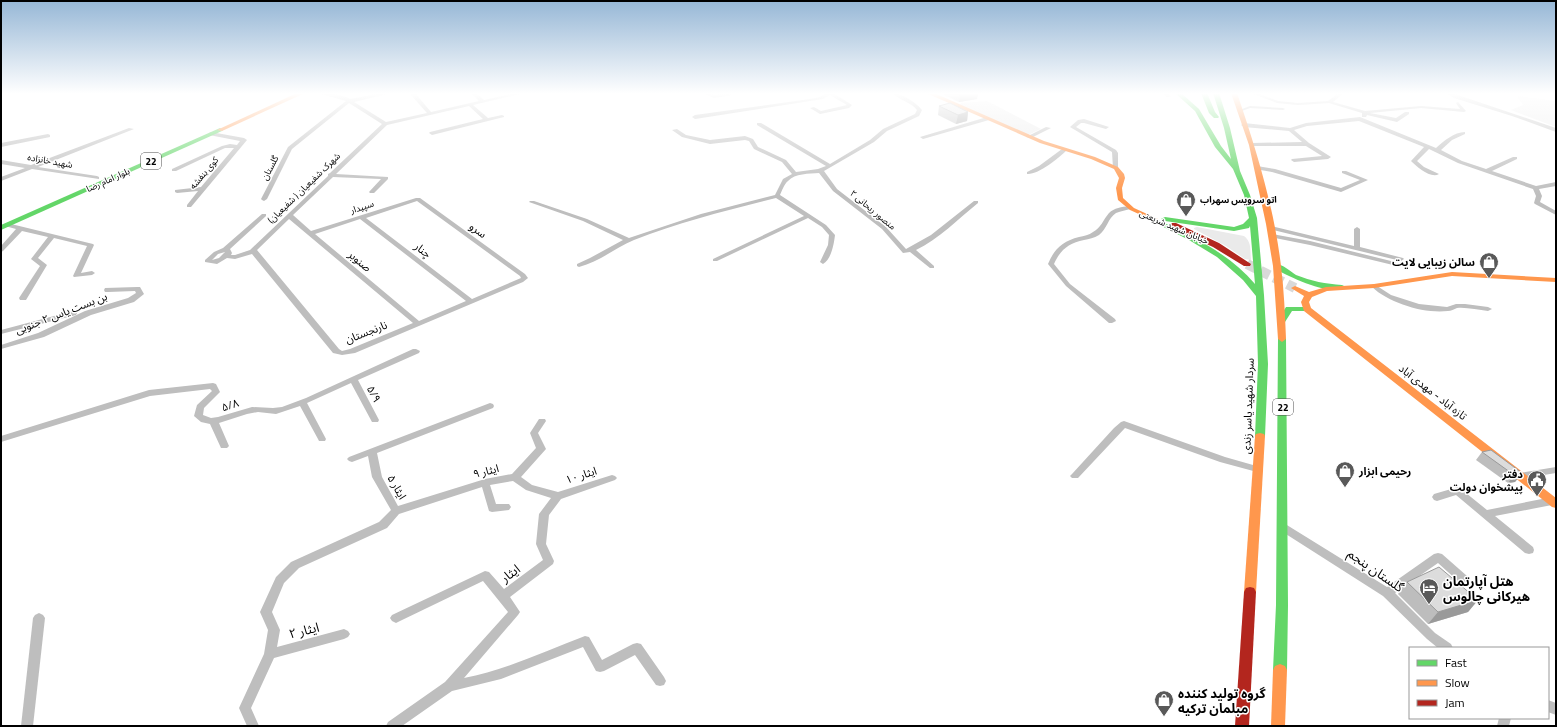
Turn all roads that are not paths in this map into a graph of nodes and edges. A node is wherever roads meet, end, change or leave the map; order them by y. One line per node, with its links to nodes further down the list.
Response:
1 (219, 127): 50 (main road, بلوار امام رضا)
2 (225, 127): 23 (main road, بلوار امام رضا / 22)
3 (316, 127): 58 (street, گلستان)
4 (382, 127): 49 (street, شهرک شفیعیان ( شفیعیان))
5 (458, 127): 21 (street)
6 (764, 127): 37 (street)
7 (892, 127): 37 (street)
8 (959, 127): 25 (street)
9 (1005, 127): 26 (main road)
10 (1074, 127): 39 (street)
11 (1207, 127): 43 (main road)
12 (1245, 127): 28 (main road, 22)
13 (1262, 127): 20 (street)
14 (1300, 127): 20 (street)
15 (1380, 127): 30 (street)
16 (1048, 128): 26 (street)
17 (1227, 128): 43 (main road, سردار شهید یاسر زندی / 22)
18 (131, 129): 38 (street)
19 (675, 130): 47 (street)
20 (1290, 130): 27 (street)
21 (432, 133)
22 (1463, 133): 33 (street)
23 (211, 134): 31 (street); 71 (main road, بلوار امام رضا / 22)
24 (48, 136): 29 (street, شهید خانزاده)
25 (923, 137)
26 (1029, 137): 32 (main road)
27 (1307, 144): 28 (street); 35 (street)
28 (1252, 145): 40 (main road, 22)
29 (1, 146)
30 (1428, 146): 33 (street); 48 (street)
31 (237, 147): 41 (street); 54 (street, کوی بنفشه)
32 (1064, 150): 39 (main road); 46 (street)
33 (1437, 150): 44 (street)
34 (1515, 158): 44 (street)
35 (1294, 160)
36 (1, 162): 38 (street, شهید خانزاده)
37 (830, 166): 42 (street)
38 (34, 167): 50 (street, شهید خانزاده); 51 (street)
39 (1116, 168): 63 (main road, خیابان شهید شریعتی)
40 (1257, 168): 45 (street); 74 (main road, 22)
41 (174, 170)
42 (820, 170): 47 (street); 80 (street, منصور ریحانی ۲)
43 (1237, 171): 70 (main road, سردار شهید یاسر زندی / 22)
44 (1487, 171): 53 (street)
45 (1344, 172)
46 (1029, 173)
47 (795, 174): 57 (street)
48 (1436, 174)
49 (330, 175): 56 (street); 65 (street, شهرک شفیعیان ( شفیعیان))
50 (97, 178): 71 (main road, بلوار امام رضا)
51 (1, 179)
52 (1556, 184): 53 (street)
53 (1536, 188): 64 (street)
54 (202, 189): 55 (street); 62 (street, کوی بنفشه)
55 (177, 191)
56 (372, 192)
57 (777, 196): 68 (street); 77 (street)
58 (264, 199)
59 (418, 200): 69 (street, سپیدار); 91 (street, سرو)
60 (532, 202): 77 (street)
61 (976, 202): 80 (street)
62 (188, 206)
63 (1129, 208): 67 (main road, خیابان شهید شریعتی); 105 (street)
64 (1556, 213)
65 (288, 214): 75 (street, صنوبر); 81 (street, شهرک شفیعیان ( شفیعیان))
66 (264, 215): 81 (street)
67 (1143, 215): 70 (main road); 86 (main road, خیابان شهید شریعتی); 97 (main road)
68 (808, 216): 83 (street); 84 (street)
69 (361, 217): 75 (street, سپیدار); 100 (street, چنار)
70 (1253, 218): 97 (main road, سردار شهید یاسر زندی / 22)
71 (3, 225): 72 (street)
72 (21, 228): 76 (street); 79 (street)
73 (1357, 229): 78 (street)
74 (1272, 232): 78 (street); 85 (street); 88 (main road, 22)
75 (310, 233): 106 (street, صنوبر)
76 (52, 236): 90 (street); 99 (street)
77 (629, 240): 87 (street)
78 (1357, 248): 82 (street)
79 (1, 250)
80 (912, 250): 89 (street)
81 (253, 251): 106 (street, نارنجستان)
82 (1401, 259)
83 (715, 260)
84 (822, 262)
85 (1393, 263)
86 (1247, 264)
87 (579, 265)
88 (1277, 266): 93 (main road); 104 (main road, 22)
89 (932, 267)
90 (92, 273)
91 (525, 278): 100 (street, نارنجستان)
92 (1556, 280): 94 (main road)
93 (1342, 286): 94 (main road); 98 (main road)
94 (1374, 286): 102 (street)
95 (1295, 288): 98 (main road)
96 (108, 290): 108 (street, بن بست یاس ۲ جنوبی)
97 (1260, 295): 121 (main road, سردار شهید یاسر زندی / 22)
98 (1309, 295): 101 (main road)
99 (23, 298)
100 (471, 301): 106 (street, نارنجستان)
101 (1307, 309): 104 (main road); 124 (main road, تازه آباد - مهدی آباد)
102 (1488, 309)
103 (73, 313): 107 (street)
104 (1282, 320): 134 (main road, 22)
105 (1112, 321)
106 (418, 324)
107 (1, 332)
108 (1, 348)
109 (416, 351): 110 (street, ۵/۸)
110 (353, 379): 111 (street, ۵/۸); 113 (street, ۵/۹)
111 (303, 403): 115 (street, ۵/۸); 117 (street)
112 (490, 406): 119 (street)
113 (375, 420)
114 (542, 421): 125 (street, ایثار ۹)
115 (214, 422): 116 (street, ۵/۸); 118 (street)
116 (1, 439)
117 (322, 439)
118 (224, 446)
119 (372, 451): 120 (street); 132 (street, ایثار ۵)
120 (352, 459)
121 (1258, 470): 123 (street); 149 (main road, سردار شهید یاسر زندی / 22)
122 (1556, 470): 124 (street)
123 (1075, 476)
124 (1520, 476): 130 (main road, تازه آباد - مهدی آباد)
125 (515, 477): 127 (street, ایثار ۹); 128 (street)
126 (612, 478): 128 (street, ایثار ۱۰)
127 (485, 482): 131 (street); 132 (street, ایثار ۹)
128 (558, 496): 138 (street, ایثار)
129 (1437, 497): 133 (street)
130 (1554, 502): 133 (street)
131 (506, 507)
132 (396, 511): 143 (street)
133 (1486, 514): 135 (street)
134 (1282, 526): 137 (street, گلستان پنجم); 150 (main road, 22)
135 (1529, 550)
136 (1463, 579): 137 (street)
137 (1387, 593): 142 (street, گلستان پنجم)
138 (503, 596): 140 (street); 145 (street, ایثار)
139 (39, 618): 146 (street)
140 (396, 618)
141 (344, 634): 143 (street, ایثار ۲)
142 (1446, 647)
143 (270, 654): 147 (street)
144 (660, 681): 145 (street)
145 (449, 686): 148 (street, ایثار)
146 (27, 726)
147 (253, 726)
148 (392, 726)
149 (1242, 726)
150 (1278, 726)

